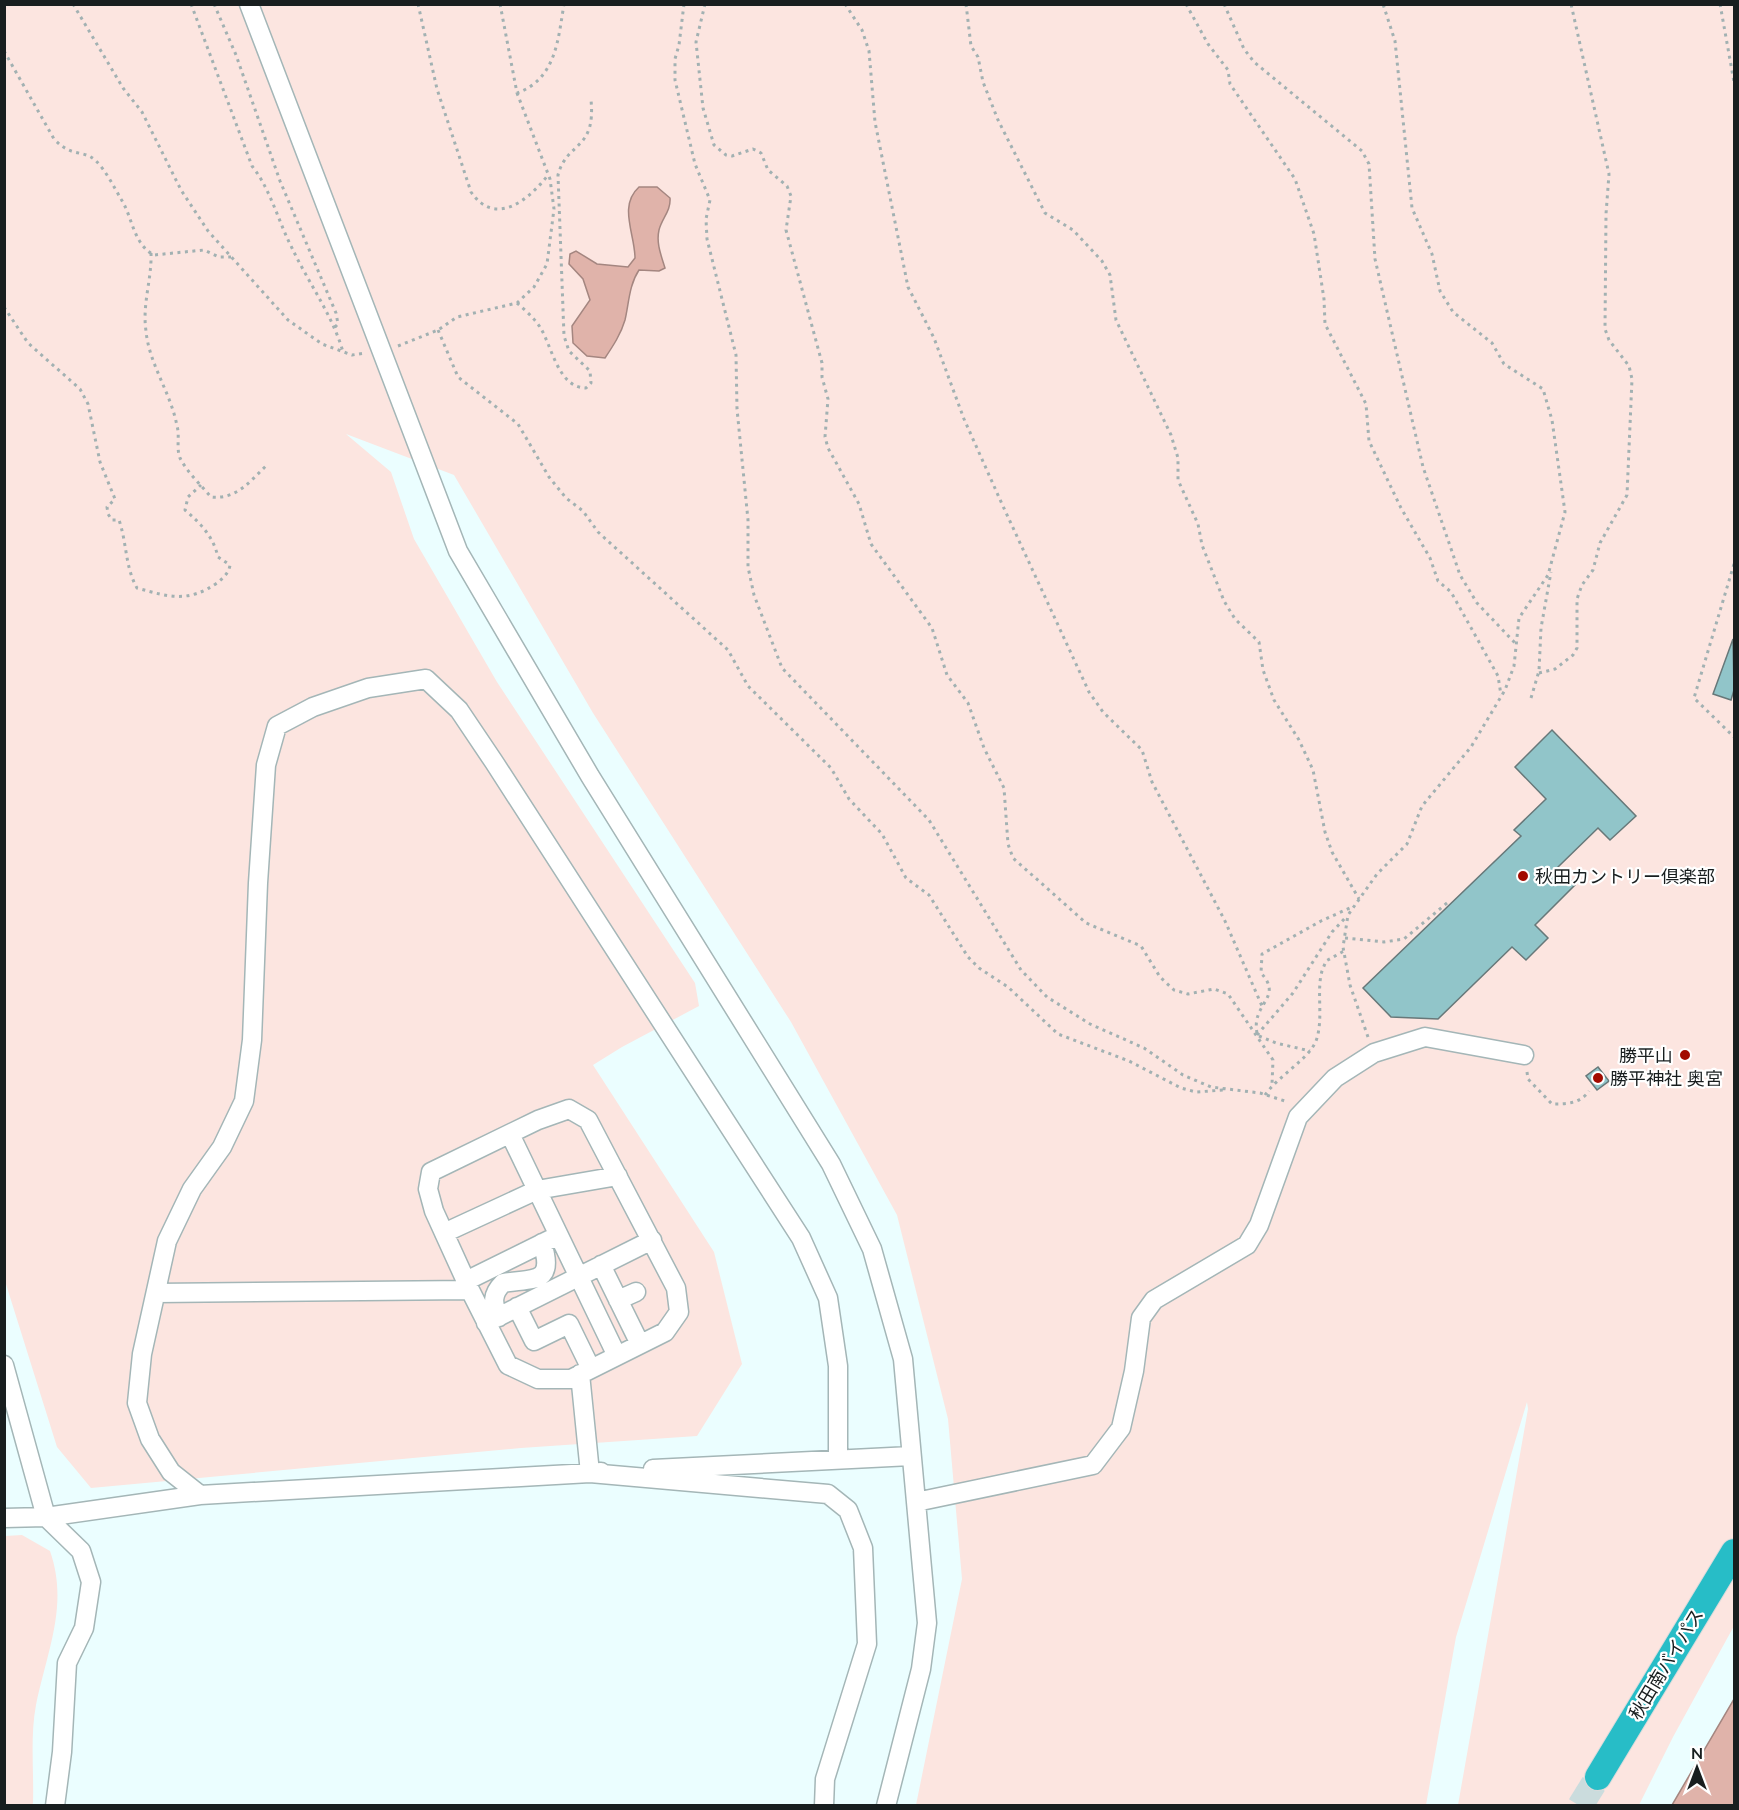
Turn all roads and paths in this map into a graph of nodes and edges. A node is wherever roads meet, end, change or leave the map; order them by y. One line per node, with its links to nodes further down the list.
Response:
1 (73, 4): 23 (path)
2 (191, 4): 26 (path)
3 (214, 4): 26 (path)
4 (249, 4): 74 (street)
5 (418, 4): 21 (path)
6 (500, 4): 19 (path)
7 (564, 4): 19 (path)
8 (684, 4): 52 (path)
9 (705, 4): 47 (path)
10 (845, 4): 46 (path)
11 (966, 4): 40 (path)
12 (1186, 4): 37 (path)
13 (1224, 4): 35 (path)
14 (1383, 4): 33 (path)
15 (1570, 4): 36 (path)
16 (1720, 4): 18 (path)
17 (4, 51): 22 (path)
18 (1734, 82)
19 (517, 93): 21 (path)
20 (591, 100): 24 (path)
21 (548, 175): 24 (path)
22 (151, 253): 23 (path); 32 (path)
23 (231, 256): 29 (path)
24 (517, 303): 27 (path)
25 (4, 307): 32 (path)
26 (334, 328): 29 (path)
27 (438, 330): 28 (path); 52 (path)
28 (393, 348)
29 (343, 352): 30 (path)
30 (367, 353)
31 (268, 464): 32 (path)
32 (201, 485)
33 (1552, 564): 35 (path); 36 (path)
34 (1734, 564): 39 (path)
35 (1516, 644): 37 (path)
36 (1539, 673): 38 (path)
37 (1501, 697): 40 (path)
38 (1531, 698)
39 (1734, 737)
40 (1359, 899): 42 (path)
41 (1447, 903): 44 (path)
42 (1354, 907): 43 (path); 46 (path)
43 (1348, 915): 44 (path); 47 (path)
44 (1345, 938): 45 (path)
45 (1344, 951): 48 (path); 49 (path)
46 (1262, 1006): 47 (path)
47 (1257, 1035): 48 (path); 51 (path)
48 (1310, 1051): 51 (path)
49 (1374, 1053): 50 (street); 55 (street)
50 (1524, 1055): 53 (path)
51 (1272, 1084): 54 (path)
52 (1228, 1089): 54 (path)
53 (1589, 1091)
54 (1265, 1095): 55 (path)
55 (1305, 1110): 78 (street)
56 (510, 1134): 57 (street); 58 (street); 59 (street)
57 (618, 1176): 58 (street); 61 (street)
58 (537, 1190): 59 (street); 60 (street)
59 (444, 1233): 64 (street)
60 (550, 1239): 63 (street); 64 (street); 69 (street)
61 (652, 1240): 62 (street); 70 (street)
62 (601, 1265): 63 (street); 67 (street)
63 (578, 1276): 68 (street); 71 (street)
64 (468, 1286): 66 (street); 69 (street)
65 (636, 1292): 67 (street)
66 (156, 1293): 75 (street); 77 (street)
67 (618, 1300): 70 (street)
68 (517, 1307): 69 (street); 73 (street)
69 (492, 1320): 73 (street)
70 (640, 1344): 71 (street)
71 (617, 1356): 73 (street)
72 (4, 1365): 79 (street)
73 (586, 1371): 76 (street)
74 (911, 1456): 75 (street); 78 (street)
75 (838, 1458): 76 (street)
76 (590, 1473): 77 (street); 84 (street)
77 (200, 1495): 79 (street)
78 (916, 1502): 85 (street)
79 (46, 1517): 80 (street); 83 (street)
80 (4, 1518)
81 (1734, 1552): 82 (highway, 秋田南バイパス)
82 (1598, 1777)
83 (55, 1806)
84 (824, 1806)
85 (886, 1806)

